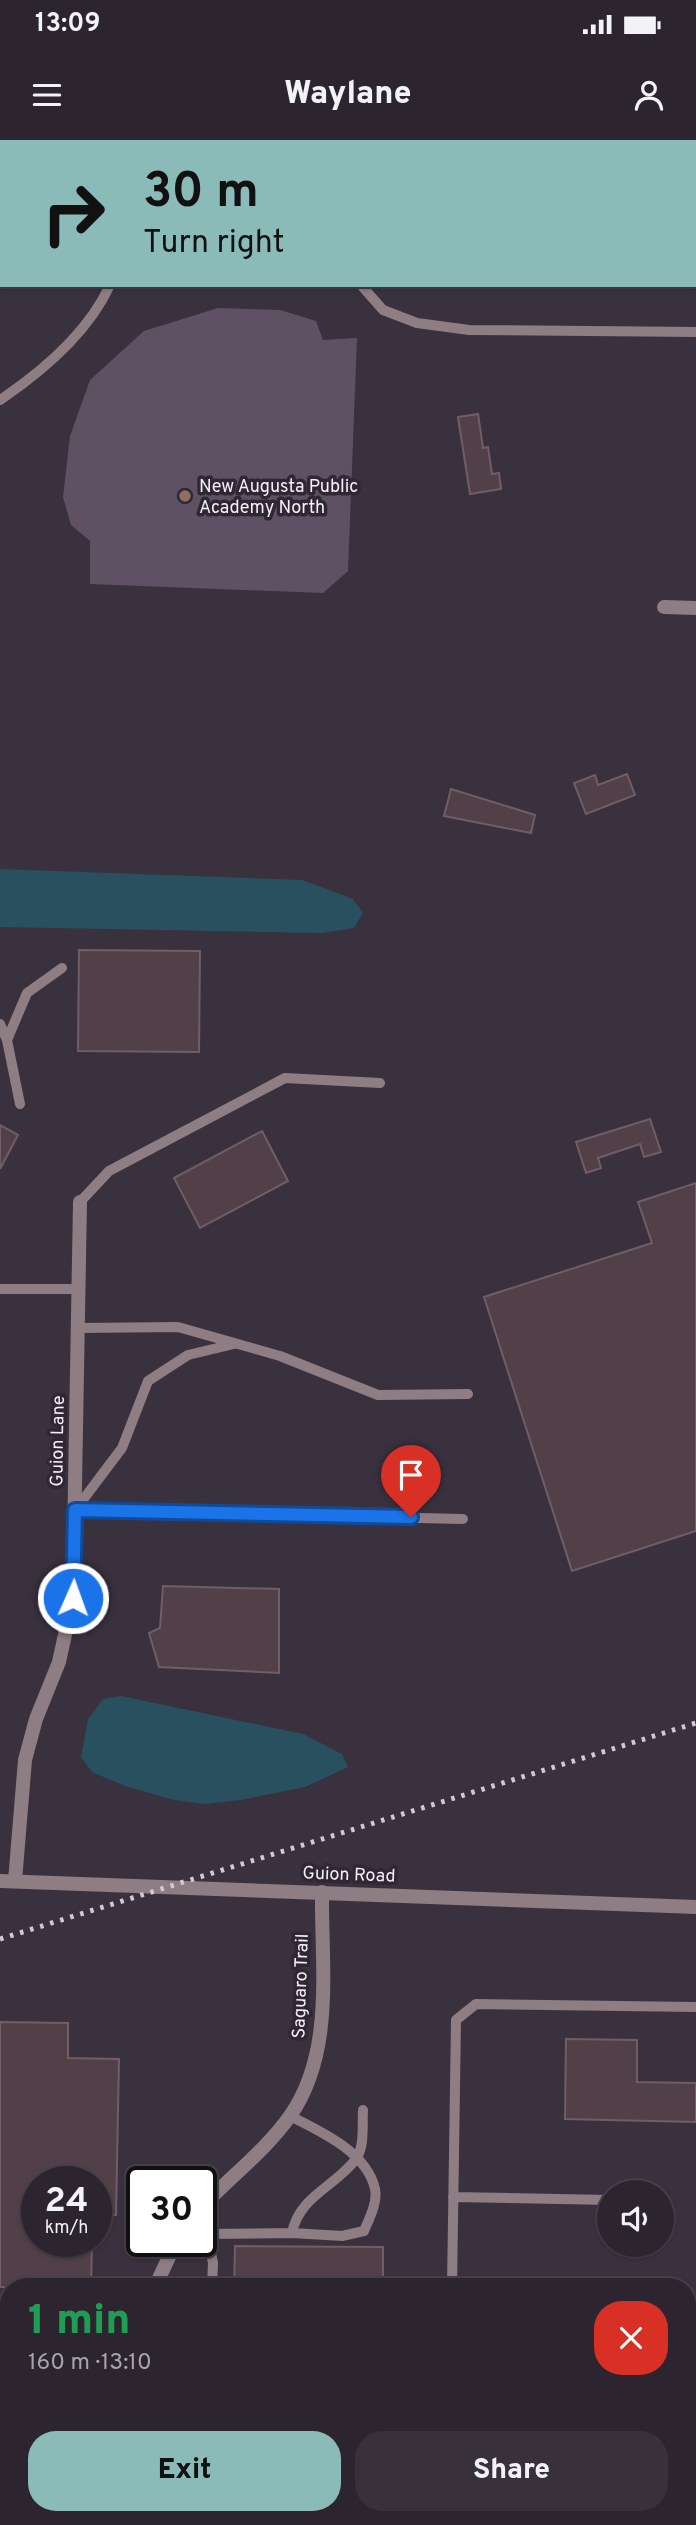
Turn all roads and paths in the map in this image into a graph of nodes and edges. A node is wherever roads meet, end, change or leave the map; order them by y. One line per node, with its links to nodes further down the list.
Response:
1 (109, 287): 4 (lane)
2 (363, 287): 3 (lane)
3 (696, 332)
4 (0, 400)
5 (664, 607): 6 (street)
6 (696, 608)
7 (62, 968): 9 (lane)
8 (0, 1024): 9 (lane)
9 (7, 1041): 11 (lane)
10 (380, 1083): 12 (lane)
11 (20, 1104)
12 (80, 1202): 14 (street, Guion Lane)
13 (0, 1289): 14 (lane)
14 (79, 1289): 15 (street, Guion Lane)
15 (78, 1328): 16 (lane); 18 (street, Guion Lane)
16 (236, 1344): 17 (lane); 18 (lane)
17 (468, 1394)
18 (75, 1510): 19 (lane); 20 (street, Guion Lane)
19 (463, 1519)
20 (7, 1881): 21 (street, Guion Road)
21 (322, 1892): 22 (street, Guion Road); 25 (street, Saguaro Trail)
22 (696, 1907)
23 (696, 2007): 28 (lane)
24 (363, 2110): 26 (lane)
25 (290, 2116): 26 (lane); 27 (street, Saguaro Trail)
26 (356, 2159): 31 (lane); 31 (lane)
27 (217, 2191)
28 (453, 2197): 29 (lane); 36 (lane)
29 (597, 2200)
30 (217, 2233): 31 (lane)
31 (292, 2233)
32 (169, 2257): 34 (street)
33 (211, 2257): 35 (lane)
34 (159, 2278)
35 (212, 2278)
36 (453, 2278)

